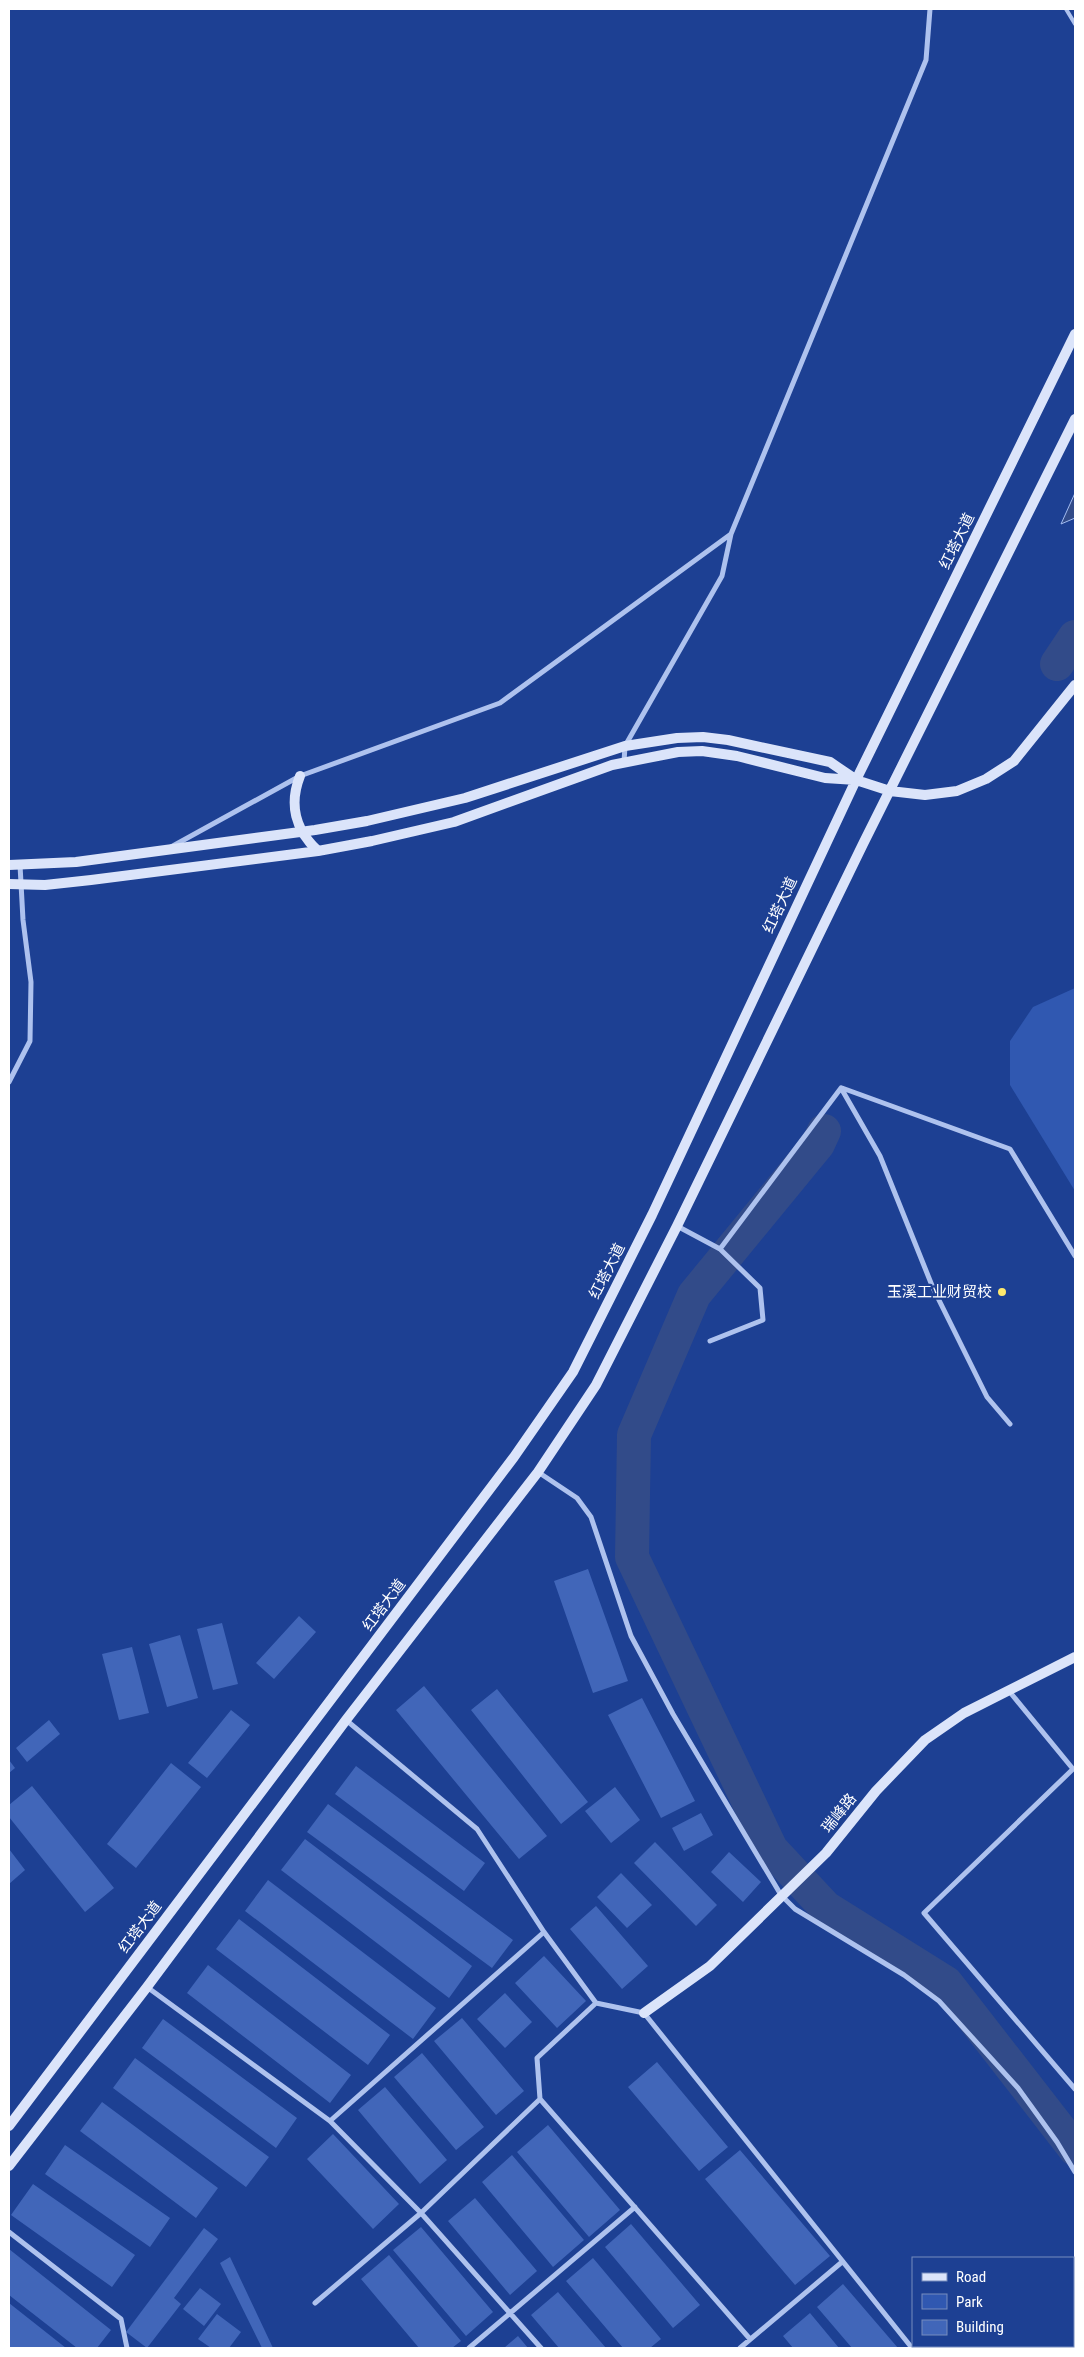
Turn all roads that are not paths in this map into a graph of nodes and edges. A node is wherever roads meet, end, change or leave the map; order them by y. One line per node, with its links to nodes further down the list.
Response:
1 (930, 9): 6 (street)
2 (1066, 9): 3 (lane)
3 (1075, 24)
4 (1075, 334): 11 (main road, 红塔大道)
5 (1075, 419): 12 (main road)
6 (731, 534): 8 (street); 10 (street)
7 (1075, 686): 12 (main road)
8 (625, 746): 9 (street); 11 (main road); 13 (main road)
9 (624, 762): 11 (main road); 15 (main road)
10 (300, 776): 13 (main road); 14 (street)
11 (856, 780): 12 (main road); 39 (main road, 红塔大道)
12 (890, 791): 22 (main road)
13 (302, 832): 14 (main road); 15 (main road)
14 (168, 848): 17 (main road)
15 (318, 851): 19 (main road)
16 (9, 864): 17 (main road)
17 (20, 865): 19 (street)
18 (9, 884): 19 (main road)
19 (22, 884): 20 (street)
20 (9, 1082)
21 (841, 1088): 23 (street); 24 (street); 26 (street)
22 (677, 1226): 23 (street); 27 (main road)
23 (721, 1250): 25 (street)
24 (1075, 1256)
25 (710, 1341)
26 (1010, 1424)
27 (538, 1472): 30 (main road); 31 (street)
28 (1075, 1657): 29 (main road, 瑞峰路)
29 (1009, 1690): 31 (main road, 瑞峰路); 36 (street)
30 (346, 1720): 32 (street); 33 (main road)
31 (784, 1893): 35 (main road, 瑞峰路); 41 (street)
32 (544, 1932): 34 (street); 38 (street)
33 (147, 1987): 38 (street); 40 (main road)
34 (596, 2004): 35 (street); 37 (street)
35 (644, 2012): 45 (street)
36 (1075, 2088)
37 (540, 2099): 42 (street); 43 (street)
38 (330, 2121): 43 (street)
39 (9, 2126)
40 (9, 2166)
41 (1075, 2172)
42 (634, 2207): 47 (street); 48 (street)
43 (420, 2212): 46 (street); 47 (street)
44 (9, 2232): 49 (street)
45 (842, 2262): 48 (street); 53 (street)
46 (314, 2303)
47 (511, 2314): 50 (street); 51 (street)
48 (750, 2339): 52 (street)
49 (127, 2348)
50 (470, 2348)
51 (541, 2348)
52 (740, 2348)
53 (912, 2348)

